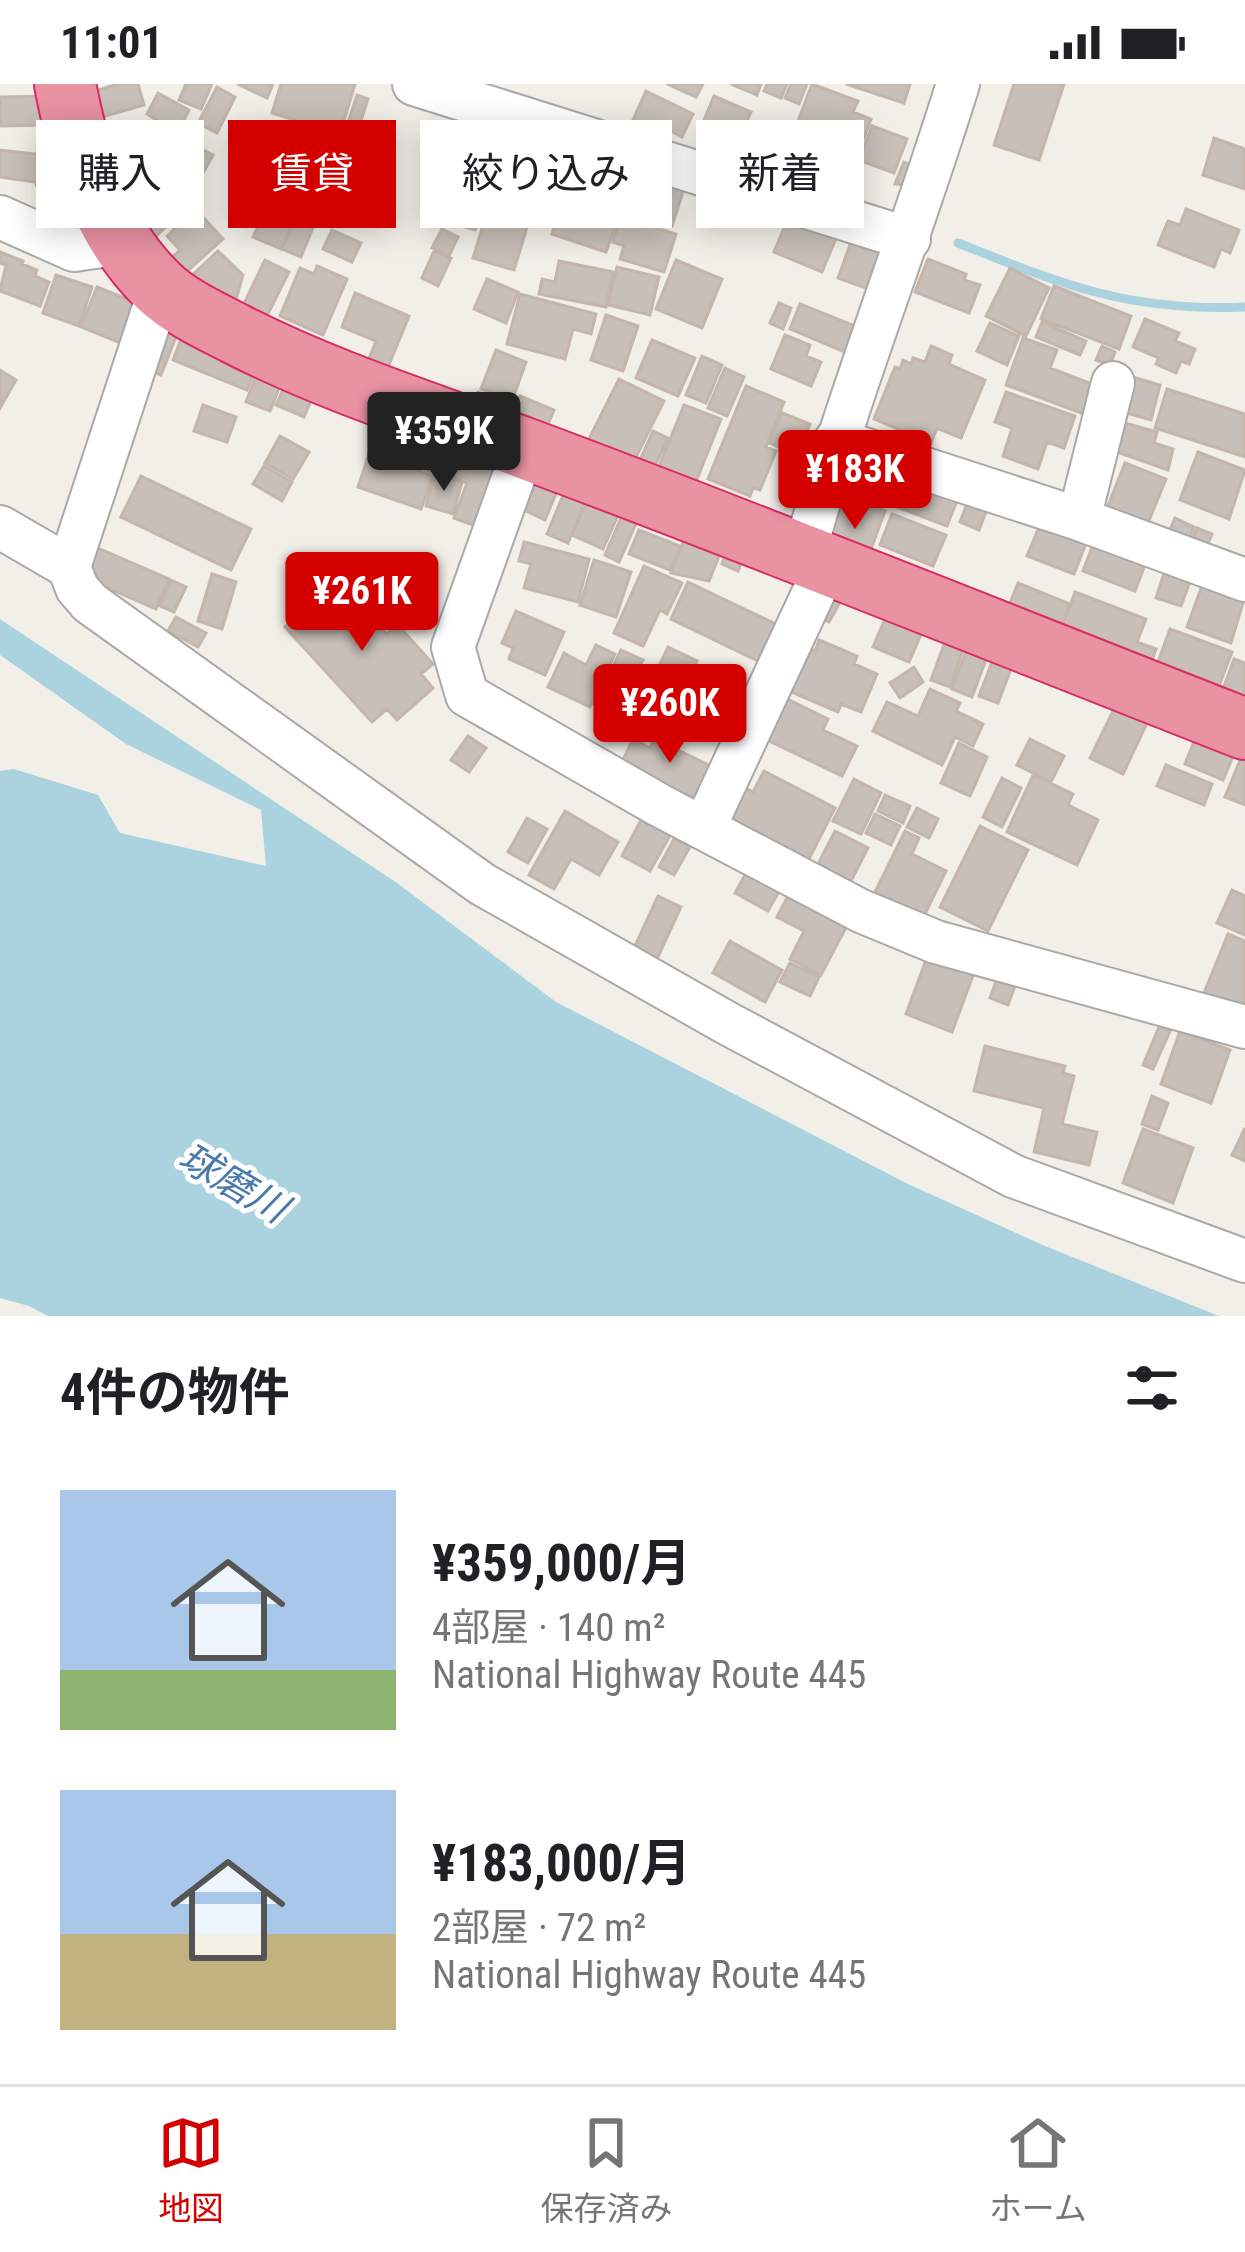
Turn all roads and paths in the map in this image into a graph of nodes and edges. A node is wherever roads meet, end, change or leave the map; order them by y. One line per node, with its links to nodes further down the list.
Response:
1 (64, 84): 6 (highway)
2 (414, 84): 5 (street)
3 (958, 84): 5 (street)
4 (0, 217): 6 (street)
5 (909, 239): 9 (street)
6 (123, 243): 7 (highway)
7 (160, 289): 10 (highway); 14 (street)
8 (1114, 383): 11 (street)
9 (836, 440): 11 (street); 13 (street)
10 (524, 448): 13 (highway); 17 (street)
11 (1079, 519): 15 (street)
12 (0, 527): 14 (street)
13 (815, 560): 16 (highway); 17 (street)
14 (69, 567): 19 (street)
15 (1245, 580)
16 (1245, 729)
17 (705, 826): 18 (street)
18 (1245, 1027)
19 (1245, 1261)

